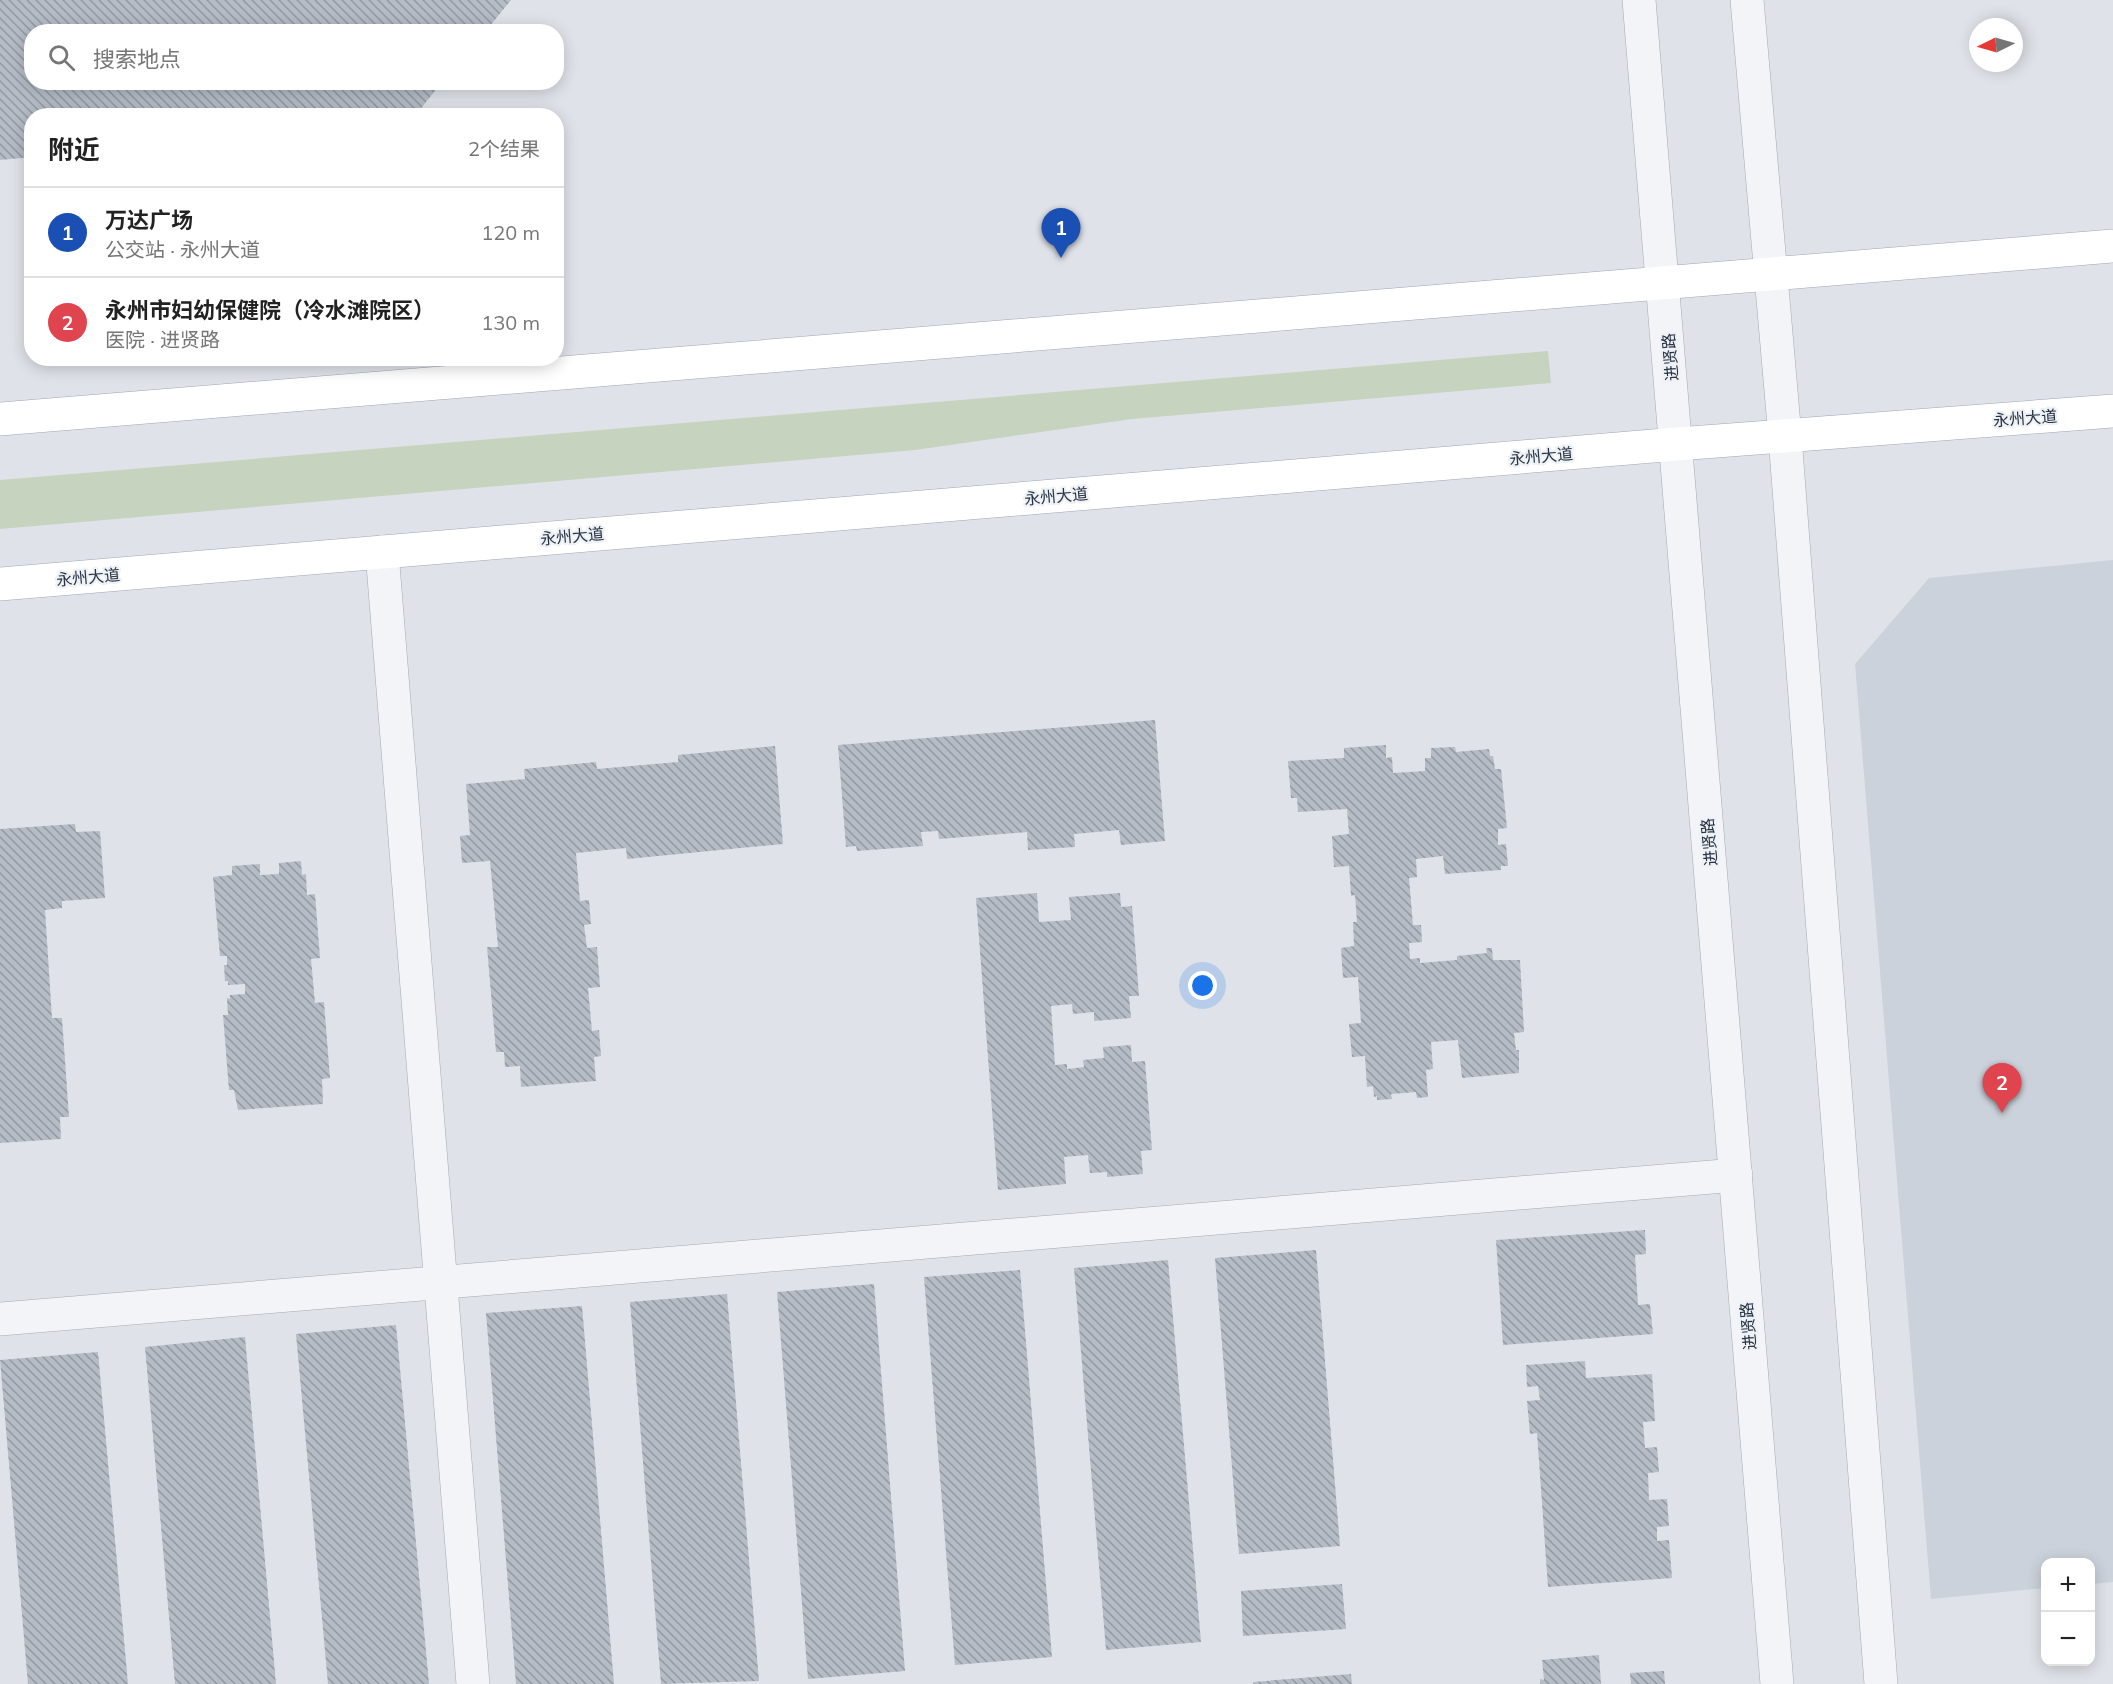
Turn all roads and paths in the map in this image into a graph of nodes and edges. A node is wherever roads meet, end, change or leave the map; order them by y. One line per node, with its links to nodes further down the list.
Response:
1 (1640, 0): 5 (street, 进贤路)
2 (1748, 0): 4 (street)
3 (2113, 246): 4 (main road)
4 (1771, 274): 5 (main road); 8 (street)
5 (1664, 283): 7 (main road); 9 (street, 进贤路)
6 (2113, 411): 8 (main road, 永州大道)
7 (0, 419)
8 (1785, 437): 9 (main road, 永州大道); 17 (street)
9 (1677, 444): 10 (main road, 永州大道); 12 (street, 进贤路)
10 (382, 552): 11 (main road, 永州大道); 13 (street)
11 (0, 584)
12 (1736, 1175): 13 (street); 16 (street, 进贤路)
13 (441, 1283): 14 (street); 15 (street)
14 (0, 1319)
15 (473, 1684)
16 (1777, 1684)
17 (1881, 1684)

